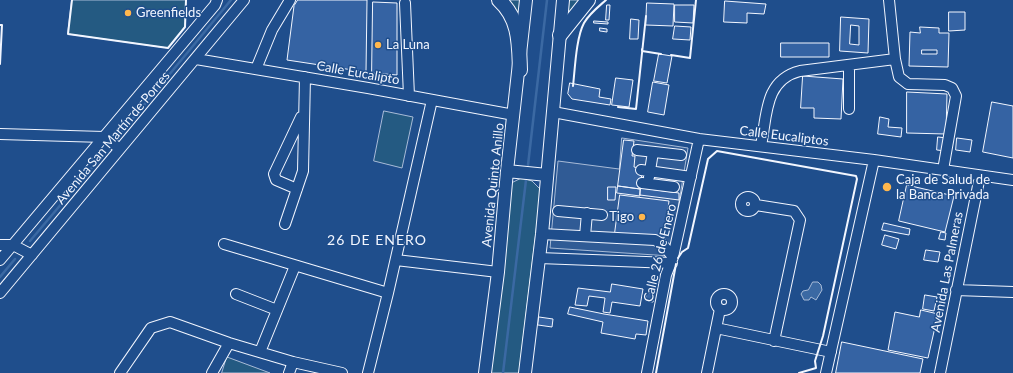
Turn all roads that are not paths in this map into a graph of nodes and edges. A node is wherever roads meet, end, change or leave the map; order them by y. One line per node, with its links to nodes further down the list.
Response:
1 (216, 0): 24 (street, Avenida San Martín de Porres)
2 (244, 0): 11 (street, Avenida San Martín de Porres)
3 (290, 0): 14 (street)
4 (498, 0): 15 (highway)
5 (526, 0): 15 (main road, Avenida Quinto Anillo)
6 (563, 0): 10 (main road)
7 (588, 0): 10 (highway)
8 (889, 0): 12 (street)
9 (405, 3): 17 (street)
10 (560, 35): 20 (main road)
11 (196, 59): 14 (street, Calle Eucalipto); 27 (street, Avenida San Martín de Porres)
12 (894, 59): 13 (street); 33 (street)
13 (849, 65): 19 (street); 26 (street)
14 (256, 69): 16 (street, Calle Eucalipto)
15 (520, 70): 22 (main road, Avenida Quinto Anillo)
16 (305, 77): 17 (street, Calle Eucalipto); 21 (street)
17 (409, 96): 18 (street, Calle Eucalipto)
18 (432, 100): 22 (street, Calle Eucalipto); 54 (street)
19 (849, 109)
20 (553, 112): 25 (street, Calle Eucaliptos); 35 (main road)
21 (303, 114): 40 (street); 40 (street)
22 (514, 115): 34 (main road, Avenida Quinto Anillo)
23 (0, 134): 24 (street)
24 (104, 137): 27 (street); 50 (street, Avenida San Martín de Porres)
25 (699, 139): 26 (street, Calle Eucaliptos); 36 (street, Calle 26 de Enero)
26 (761, 146): 31 (street, Calle Eucaliptos)
27 (120, 149): 51 (street, Avenida San Martín de Porres)
28 (637, 150): 29 (street)
29 (653, 152): 30 (street); 32 (street)
30 (681, 155)
31 (874, 160): 33 (street, Calle Eucaliptos); 69 (street)
32 (646, 170): 36 (street); 39 (street)
33 (943, 170): 37 (street, Calle Eucaliptos)
34 (507, 171): 35 (main road); 57 (main road, Avenida Quinto Anillo)
35 (547, 175): 46 (main road)
36 (691, 176): 55 (street, Calle 26 de Enero)
37 (980, 176): 38 (street, Calle Eucaliptos); 58 (street, Avenida Las Palmeras)
38 (1013, 180)
39 (674, 187)
40 (297, 189): 45 (street)
41 (756, 205): 66 (street)
42 (558, 211): 43 (street)
43 (587, 213): 44 (street); 47 (street)
44 (602, 215)
45 (285, 224)
46 (542, 234): 47 (street); 52 (main road)
47 (585, 236): 55 (street)
48 (224, 244): 56 (street)
49 (0, 245): 50 (street)
50 (13, 245): 51 (street); 53 (street, Avenida San Martín de Porres)
51 (32, 255): 59 (street, Avenida San Martín de Porres)
52 (540, 258): 55 (street); 77 (main road)
53 (0, 260)
54 (396, 260): 57 (street); 62 (street)
55 (673, 260): 78 (street, Calle 26 de Enero)
56 (295, 266): 62 (street); 64 (street)
57 (498, 272): 76 (main road, Avenida Quinto Anillo)
58 (956, 290): 60 (street); 81 (street, Avenida Las Palmeras)
59 (0, 292)
60 (1013, 292)
61 (236, 294): 64 (street)
62 (388, 294): 75 (street)
63 (720, 309): 65 (street)
64 (277, 310): 68 (street)
65 (716, 328): 66 (street); 79 (street)
66 (774, 341): 69 (street)
67 (229, 343): 68 (street); 71 (street); 72 (street)
68 (260, 352): 70 (street)
69 (831, 352): 80 (street)
70 (293, 362): 73 (street); 74 (street)
71 (120, 373)
72 (212, 373)
73 (289, 373)
74 (342, 373)
75 (368, 373)
76 (485, 373)
77 (525, 373)
78 (647, 373)
79 (706, 373)
80 (826, 373)
81 (940, 373)

